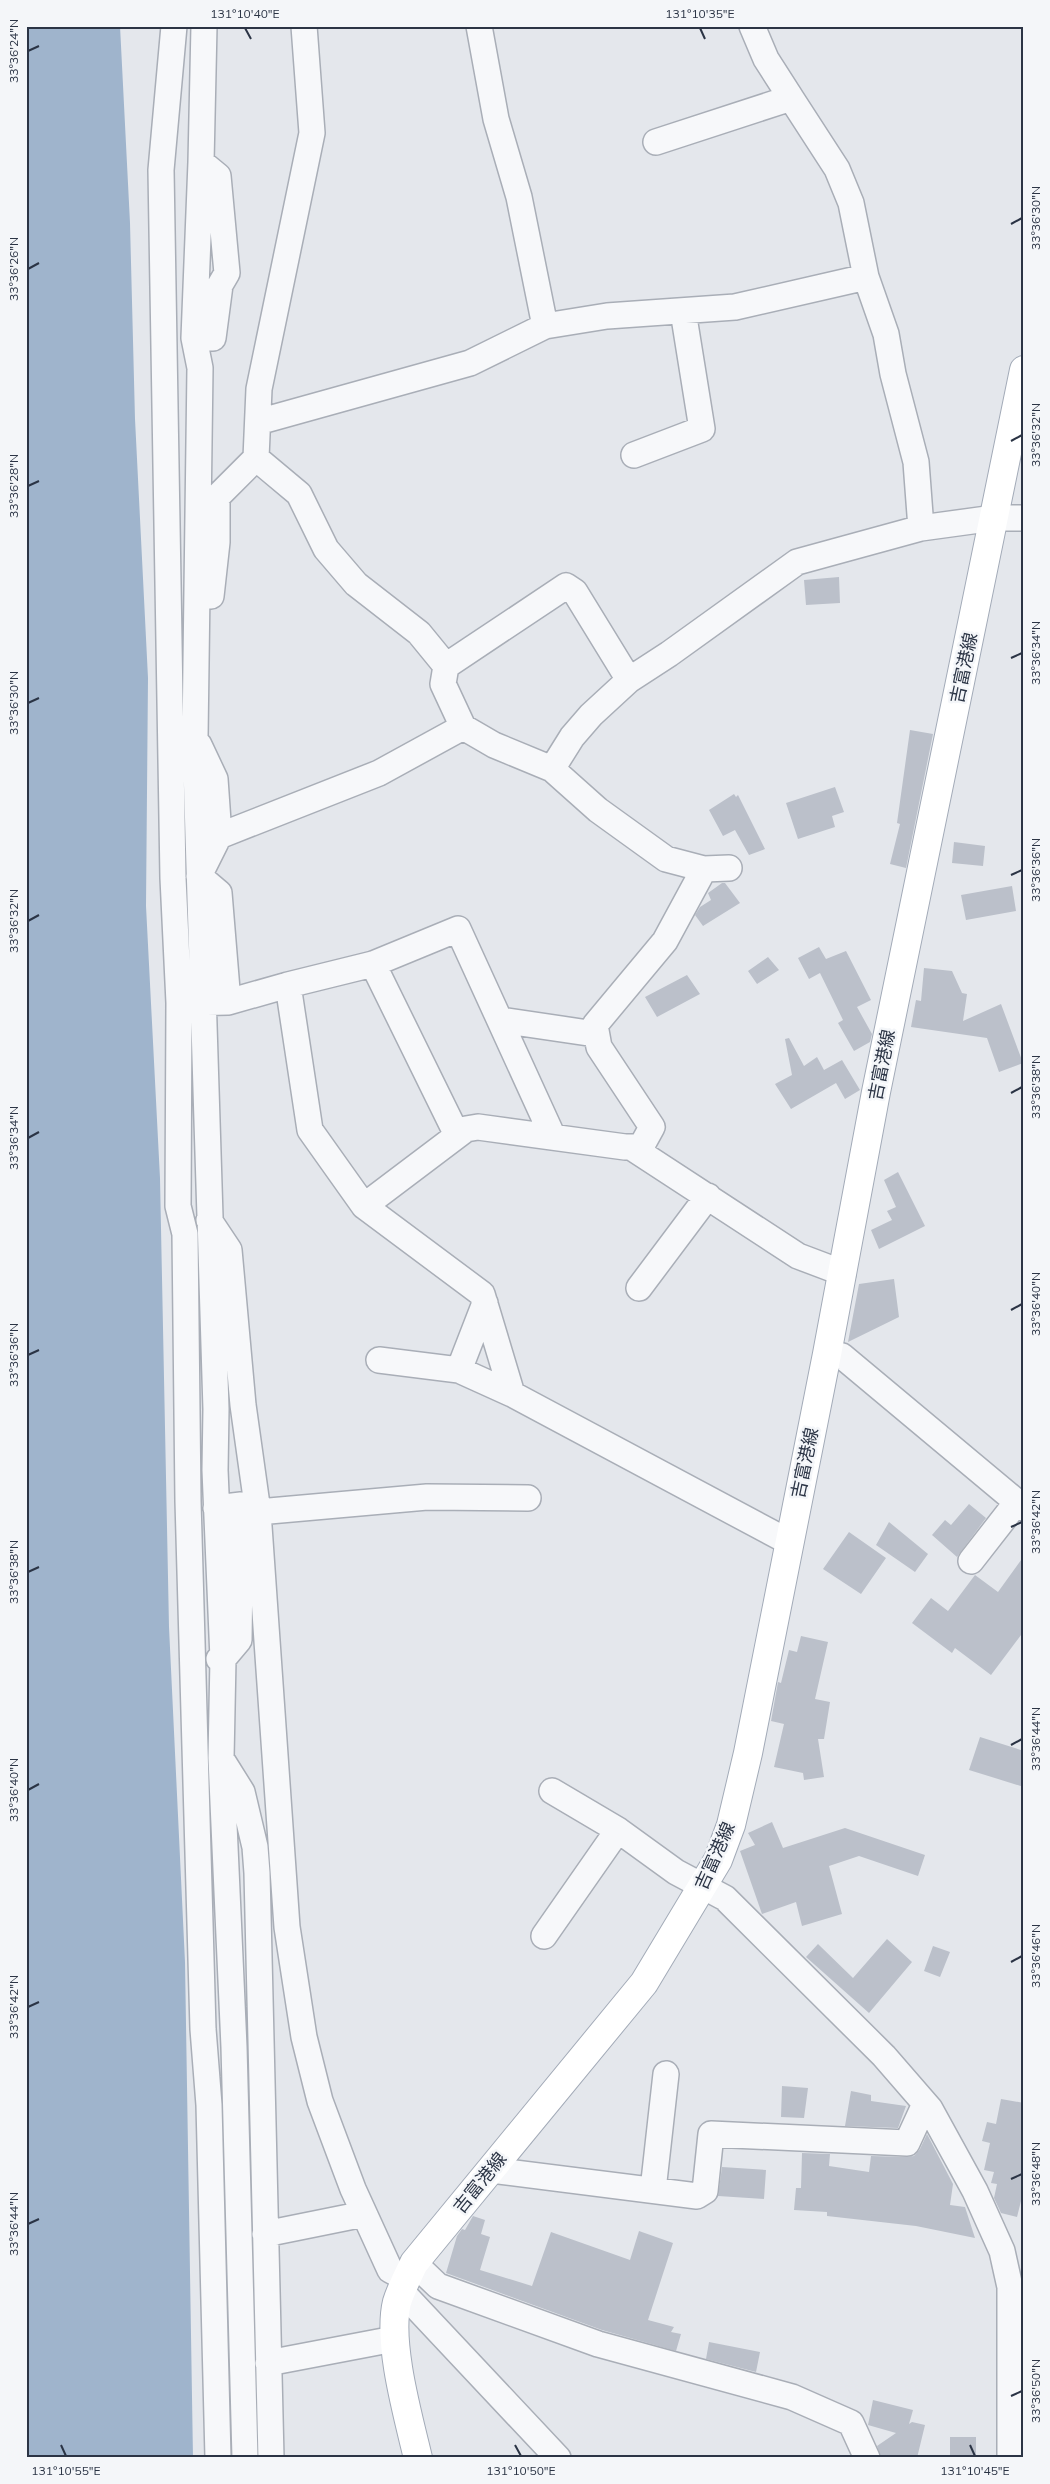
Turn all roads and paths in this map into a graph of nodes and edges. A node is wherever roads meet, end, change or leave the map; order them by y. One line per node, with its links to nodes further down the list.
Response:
1 (174, 26): 9 (street)
2 (200, 26): 9 (street)
3 (204, 26): 14 (street)
4 (304, 26): 16 (street)
5 (479, 26): 12 (street)
6 (752, 26): 7 (street)
7 (791, 98): 8 (street); 10 (street)
8 (656, 142)
9 (162, 234): 13 (street)
10 (866, 278): 11 (street); 22 (street)
11 (683, 311): 12 (street); 17 (street)
12 (545, 326): 16 (street)
13 (163, 357): 14 (street); 32 (street)
14 (200, 368): 19 (street)
15 (1024, 370): 20 (main road, 吉富港線)
16 (258, 422): 18 (street)
17 (634, 455)
18 (256, 458): 19 (street); 23 (street)
19 (208, 496): 26 (street)
20 (994, 518): 21 (street); 22 (street); 46 (main road, 吉富港線)
21 (1024, 518)
22 (921, 528): 24 (street)
23 (446, 666): 24 (street); 25 (street)
24 (629, 680): 27 (street)
25 (463, 727): 27 (street); 28 (street)
26 (195, 737): 28 (street); 31 (street)
27 (552, 769): 30 (street)
28 (219, 836): 31 (street)
29 (729, 868): 30 (street)
30 (704, 869): 38 (street)
31 (199, 876): 32 (street); 35 (street); 36 (street)
32 (174, 878): 36 (street)
33 (373, 964): 34 (street); 37 (street); 40 (street)
34 (288, 985): 35 (street); 44 (street)
35 (228, 1002): 36 (street)
36 (190, 1003): 39 (street); 45 (street)
37 (500, 1020): 38 (street); 41 (street)
38 (595, 1034): 42 (street)
39 (178, 1077): 45 (street); 54 (street)
40 (457, 1135): 41 (street); 44 (street)
41 (554, 1137): 42 (street)
42 (631, 1147): 43 (street)
43 (708, 1196): 46 (street); 47 (street)
44 (364, 1206): 48 (street)
45 (209, 1220): 54 (street); 56 (street)
46 (843, 1272): 49 (main road, 吉富港線)
47 (639, 1288)
48 (485, 1303): 51 (street); 52 (street)
49 (828, 1354): 55 (street); 57 (main road, 吉富港線)
50 (379, 1360): 51 (street)
51 (459, 1370): 52 (street)
52 (512, 1394): 57 (street)
53 (528, 1498): 56 (street)
54 (203, 1501): 56 (street); 59 (street); 60 (street)
55 (1020, 1505): 58 (street)
56 (250, 1508): 60 (street); 66 (street)
57 (789, 1542): 65 (main road, 吉富港線)
58 (971, 1561)
59 (194, 1648): 60 (street); 64 (street)
60 (223, 1659): 61 (street)
61 (221, 1758): 64 (street); 67 (street)
62 (552, 1790): 63 (street)
63 (618, 1830): 65 (street); 69 (street)
64 (215, 1847): 68 (street); 75 (street)
65 (703, 1887): 74 (street); 76 (main road, 吉富港線)
66 (285, 1894): 67 (street); 78 (street)
67 (258, 1898): 68 (street); 70 (street)
68 (228, 1901): 71 (street)
69 (544, 1936)
70 (261, 2042): 71 (street); 79 (street)
71 (234, 2047): 73 (street)
72 (666, 2074): 77 (street)
73 (235, 2103): 75 (street); 83 (street)
74 (925, 2104): 77 (street); 91 (street)
75 (210, 2105): 84 (street)
76 (491, 2170): 77 (street); 80 (main road, 吉富港線)
77 (653, 2190)
78 (364, 2214): 79 (street); 80 (street)
79 (265, 2234): 82 (street)
80 (408, 2278): 81 (main road, 吉富港線); 89 (street); 90 (street)
81 (394, 2339): 82 (street); 85 (main road, 吉富港線)
82 (268, 2370): 83 (street); 88 (street)
83 (243, 2377): 84 (street); 87 (street)
84 (217, 2380): 86 (street)
85 (411, 2456)
86 (218, 2458)
87 (245, 2458)
88 (271, 2458)
89 (558, 2458)
90 (867, 2458)
91 (1010, 2458)

